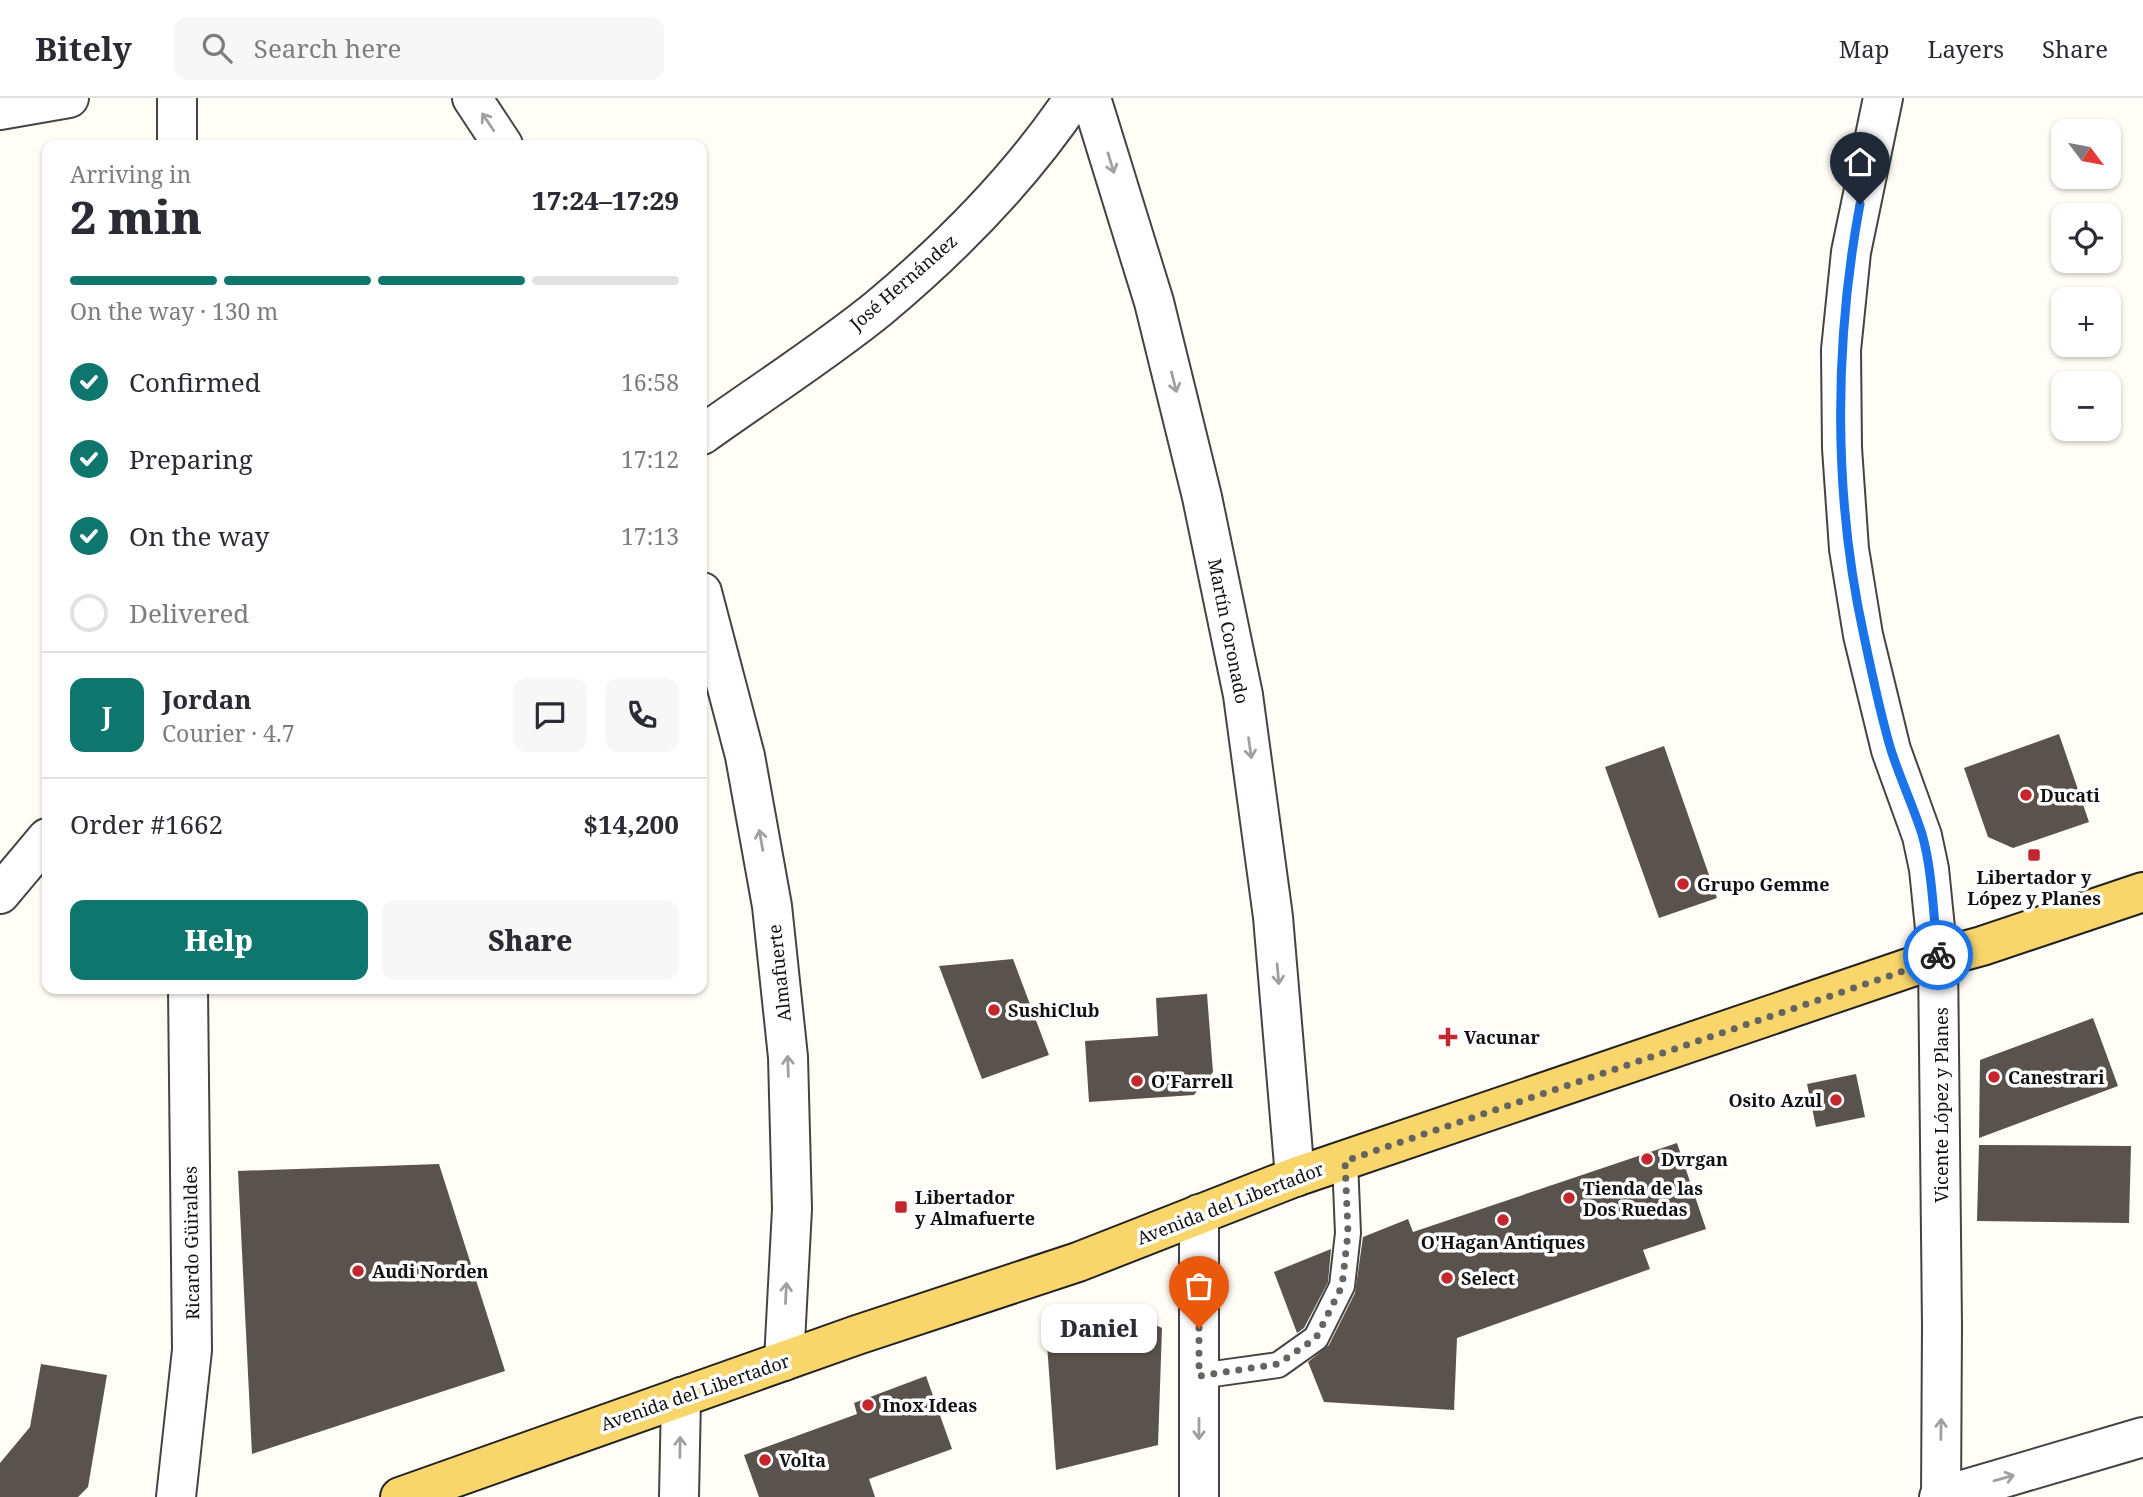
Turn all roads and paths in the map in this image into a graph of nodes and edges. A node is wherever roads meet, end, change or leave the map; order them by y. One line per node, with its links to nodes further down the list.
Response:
1 (69, 98): 7 (street)
2 (177, 98): 8 (street)
3 (472, 98): 9 (street, one-way to 3)
4 (1074, 98): 10 (street, José Hernández)
5 (1091, 98): 18 (street, Martín Coronado, one-way to 18)
6 (1883, 98): 15 (street, Vicente López y Planes)
7 (0, 110)
8 (177, 140)
9 (500, 140)
10 (707, 431)
11 (707, 611): 20 (street, Almafuerte, one-way to 11)
12 (42, 844): 14 (street)
13 (2143, 892): 15 (main road, Avenida del Libertador)
14 (0, 894)
15 (1938, 958): 17 (main road, Avenida del Libertador); 28 (street, Vicente López y Planes, one-way to 15)
16 (188, 994): 24 (street, Ricardo Güiraldes)
17 (1345, 1161): 18 (main road, Avenida del Libertador); 21 (lane)
18 (1295, 1177): 19 (main road, Avenida del Libertador)
19 (1199, 1214): 20 (main road, Avenida del Libertador); 21 (street)
20 (785, 1361): 22 (main road, Avenida del Libertador)
21 (1199, 1376): 27 (street, one-way to 27)
22 (681, 1397): 25 (main road, Avenida del Libertador); 26 (street, one-way to 22)
23 (2143, 1437): 28 (street, one-way to 23)
24 (176, 1497)
25 (400, 1497)
26 (679, 1497)
27 (1199, 1497)
28 (1940, 1497)

